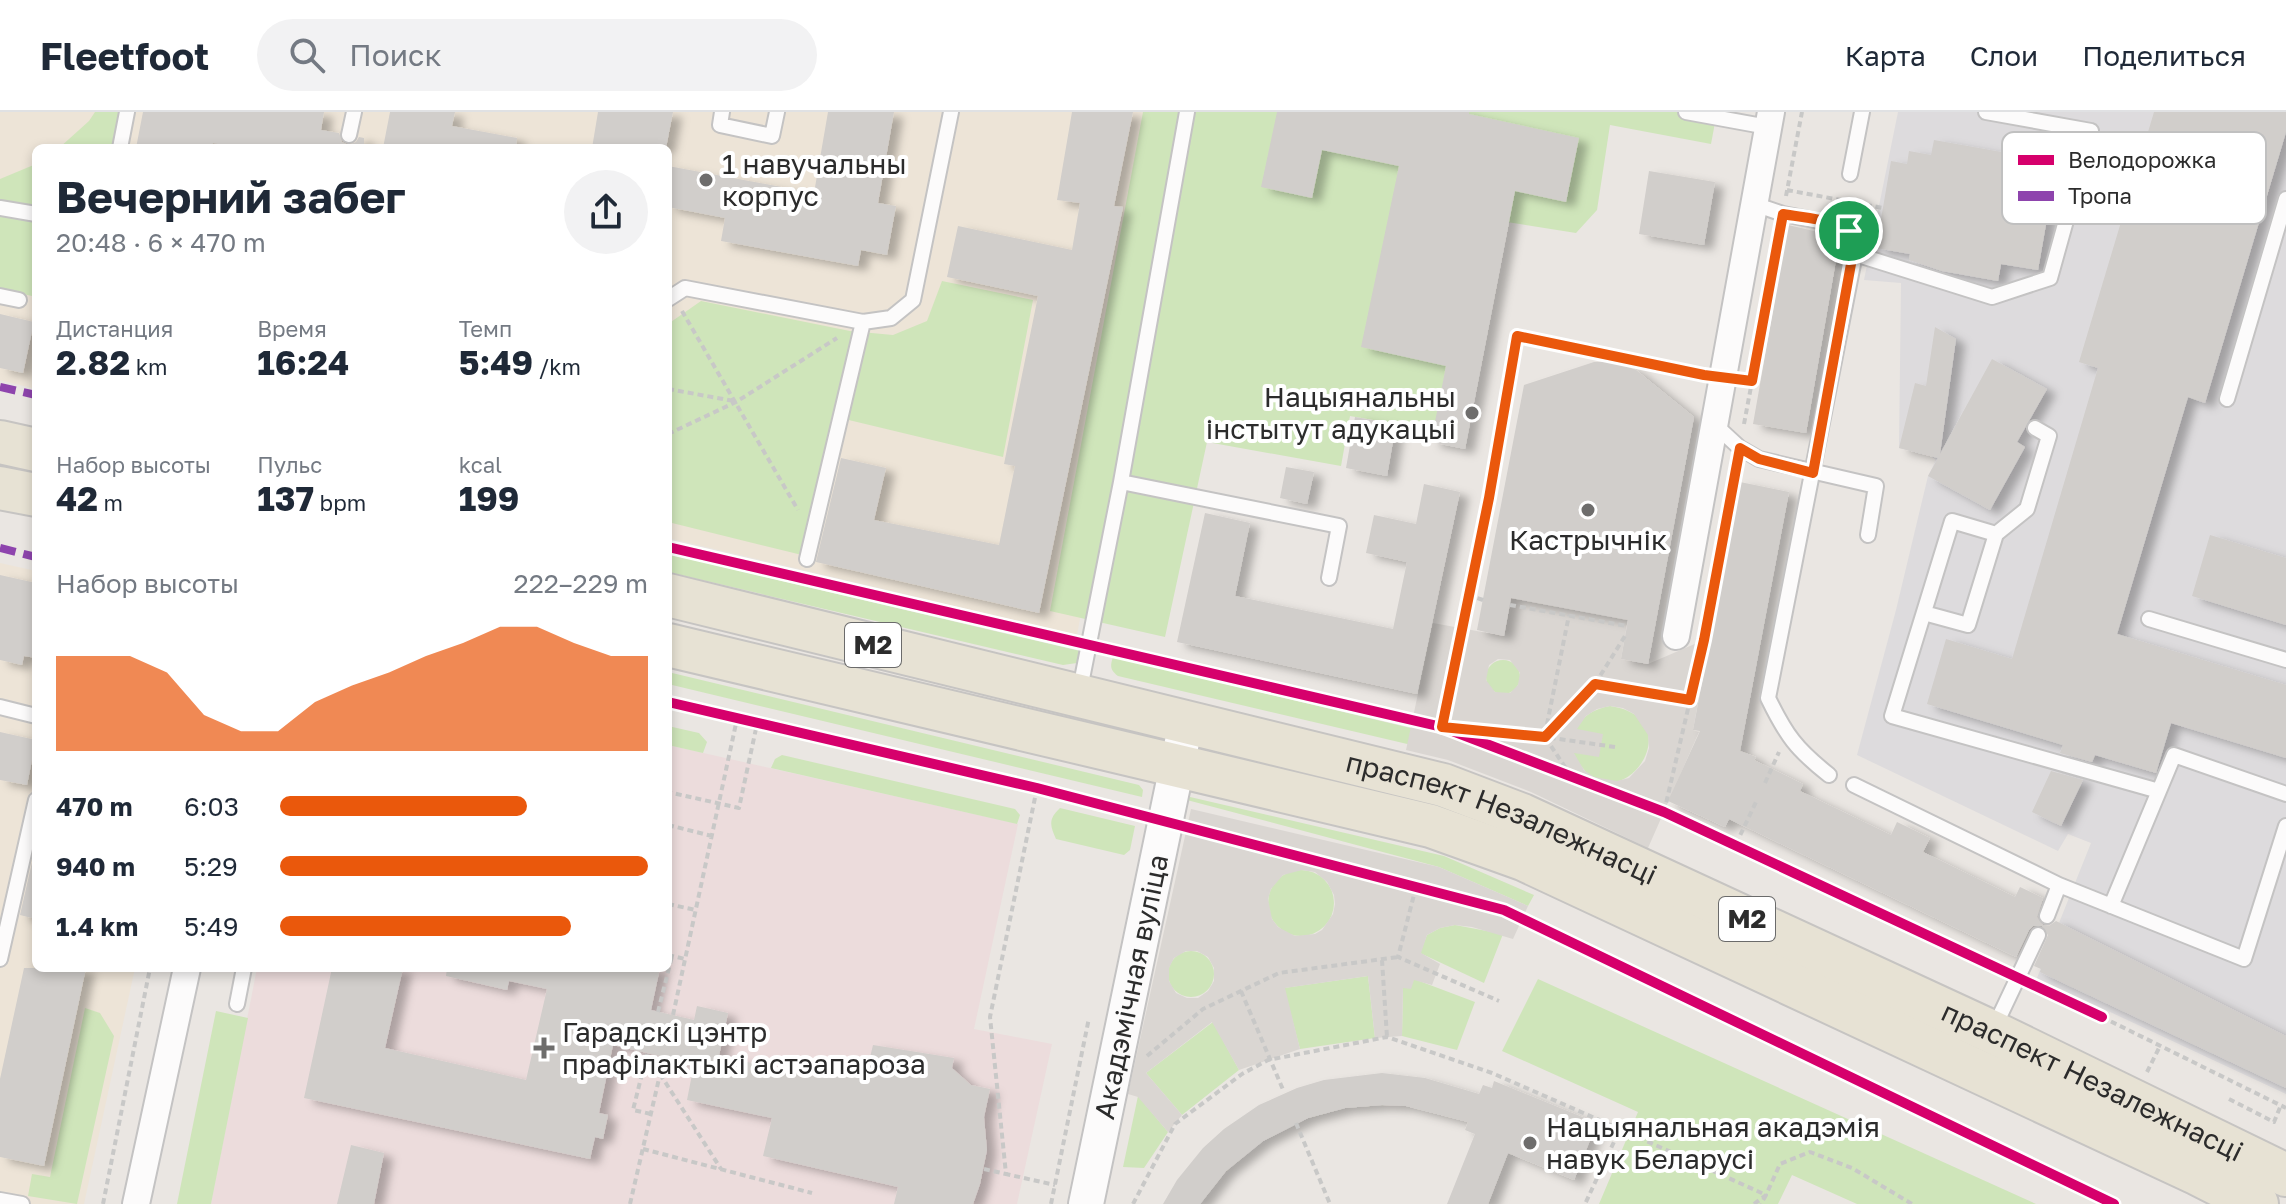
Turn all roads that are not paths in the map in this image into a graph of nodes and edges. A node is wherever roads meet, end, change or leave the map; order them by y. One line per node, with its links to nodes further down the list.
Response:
1 (127, 112): 13 (lane)
2 (354, 112): 12 (lane)
3 (722, 112): 4 (lane)
4 (777, 112)
5 (951, 112): 24 (lane)
6 (1187, 112): 31 (lane)
7 (1686, 112): 10 (lane)
8 (1862, 112): 14 (lane)
9 (1986, 112): 11 (lane)
10 (1770, 119): 16 (street)
11 (2091, 132)
12 (349, 135)
13 (121, 144)
14 (1850, 174)
15 (2286, 199): 25 (lane)
16 (1754, 204): 20 (lane); 26 (street)
17 (0, 208): 18 (lane)
18 (32, 213)
19 (2065, 224): 20 (lane)
20 (1855, 254): 30 (lane)
21 (0, 296): 23 (lane)
22 (672, 296): 24 (lane)
23 (19, 300)
24 (863, 322): 36 (lane)
25 (2227, 399)
26 (1714, 424): 30 (lane); 41 (street)
27 (2035, 428): 34 (lane)
28 (0, 442): 29 (main road)
29 (32, 449)
30 (1813, 473): 35 (lane); 49 (lane)
31 (1121, 482): 37 (lane); 44 (lane)
32 (0, 488): 33 (main road)
33 (32, 494)
34 (1996, 534): 39 (lane); 39 (lane)
35 (1868, 535)
36 (807, 559)
37 (1329, 578)
38 (672, 596): 44 (main road, праспект Незалежнасці / М2)
39 (1924, 613): 51 (lane)
40 (2149, 619): 43 (lane)
41 (1676, 636)
42 (672, 646): 48 (main road, праспект Незалежнасці / М2)
43 (2286, 660)
44 (1079, 695): 47 (main road, праспект Незалежнасці / М2)
45 (0, 707): 46 (lane)
46 (32, 715)
47 (1186, 722): 48 (street, Акадэмічная вуліца); 63 (main road, праспект Незалежнасці / М2)
48 (1176, 766): 68 (street, Акадэмічная вуліца); 69 (main road, праспект Незалежнасці / М2)
49 (1829, 775)
50 (1854, 785): 55 (lane)
51 (2159, 791): 52 (lane); 56 (lane)
52 (2286, 794)
53 (32, 818): 59 (lane)
54 (2286, 826): 56 (lane)
55 (2059, 885): 56 (lane); 57 (lane)
56 (2111, 906)
57 (2047, 916)
58 (2038, 935): 63 (lane)
59 (0, 959)
60 (186, 972): 67 (street)
61 (243, 972): 62 (lane)
62 (237, 1004)
63 (1992, 1032): 64 (main road, праспект Незалежнасці / М2)
64 (2286, 1175)
65 (0, 1200): 66 (lane)
66 (22, 1204)
67 (136, 1204)
68 (1086, 1204)
69 (2257, 1204)

